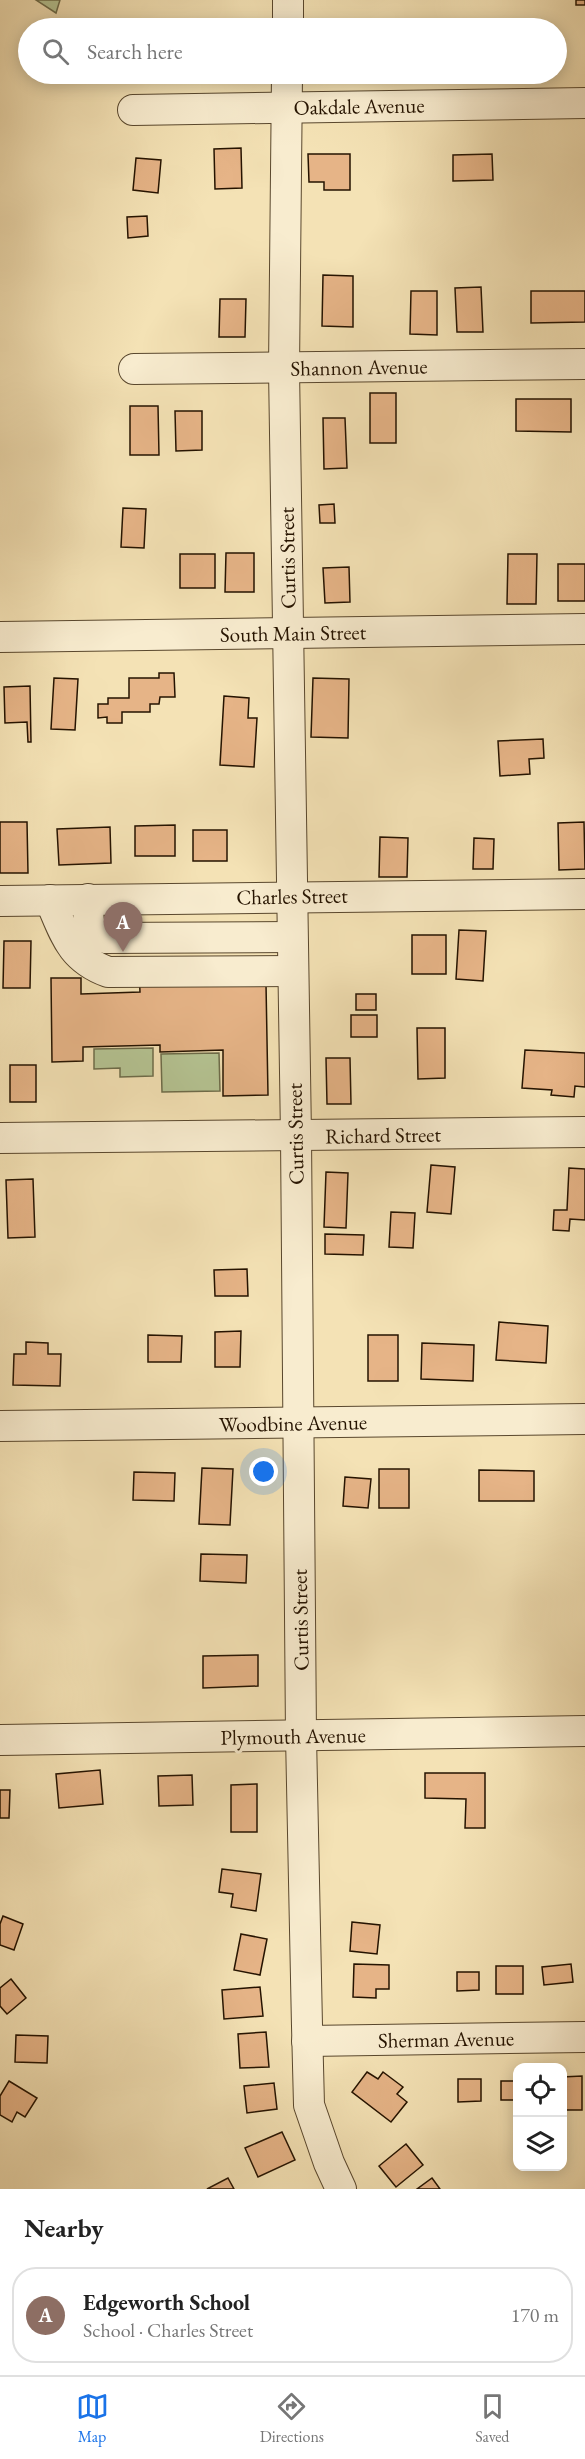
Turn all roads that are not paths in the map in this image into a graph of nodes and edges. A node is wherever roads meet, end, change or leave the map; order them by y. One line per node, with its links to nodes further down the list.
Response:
1 (287, 84): 3 (street, Curtis Street)
2 (585, 103): 3 (street, Oakdale Avenue)
3 (287, 108): 4 (street, Oakdale Avenue); 7 (street, Curtis Street)
4 (133, 110)
5 (585, 364): 7 (street, Shannon Avenue)
6 (134, 369): 7 (street, Shannon Avenue)
7 (284, 369): 9 (street, Curtis Street)
8 (585, 629): 9 (street, South Main Street)
9 (288, 633): 10 (street, South Main Street); 12 (street, Curtis Street)
10 (0, 637)
11 (585, 894): 12 (street, Charles Street)
12 (291, 896): 13 (street, Charles Street); 16 (street, Curtis Street)
13 (88, 899): 14 (street, Charles Street); 16 (street)
14 (50, 900): 15 (street, Charles Street); 17 (street)
15 (0, 901)
16 (292, 937): 17 (street, Curtis Street)
17 (292, 970): 19 (street, Curtis Street)
18 (585, 1132): 19 (street, Richard Street)
19 (296, 1136): 20 (street, Richard Street); 22 (street, Curtis Street)
20 (0, 1138)
21 (585, 1419): 22 (street, Woodbine Avenue)
22 (298, 1423): 23 (street, Woodbine Avenue); 25 (street, Curtis Street)
23 (0, 1426)
24 (585, 1731): 25 (street, Plymouth Avenue)
25 (301, 1736): 26 (street, Plymouth Avenue); 28 (street, Curtis Street)
26 (0, 1740)
27 (585, 2037): 28 (street, Sherman Avenue)
28 (307, 2041): 29 (street, Curtis Street)
29 (341, 2189)

